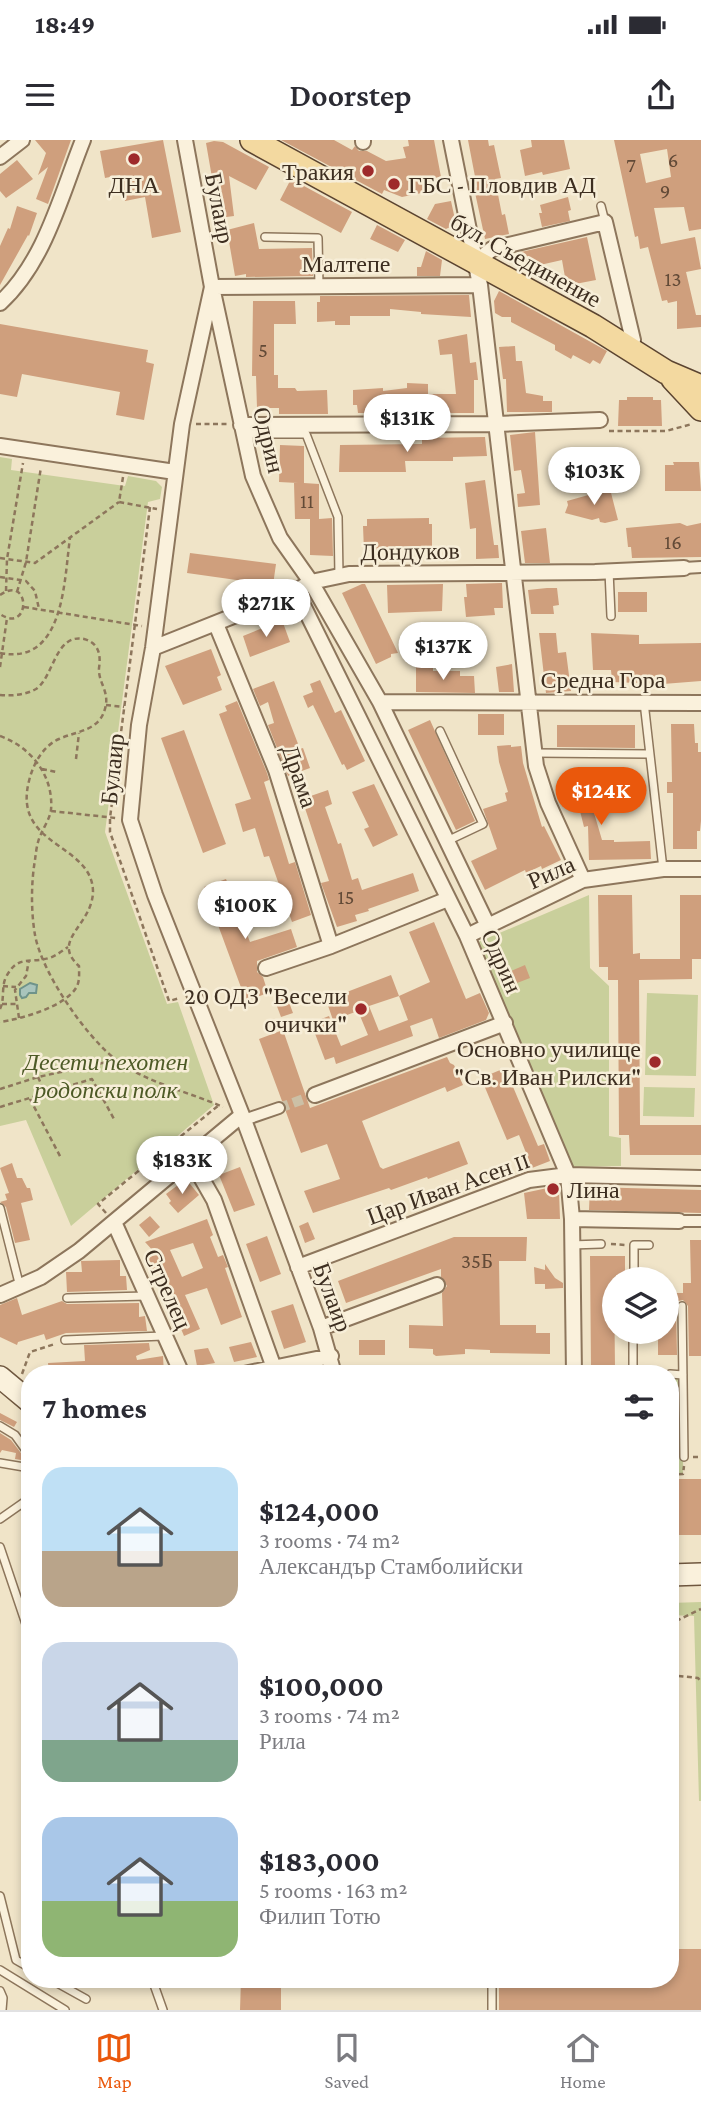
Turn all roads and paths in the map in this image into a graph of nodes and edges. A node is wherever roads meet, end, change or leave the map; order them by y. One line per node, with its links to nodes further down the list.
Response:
1 (22, 140): 6 (street)
2 (83, 140): 14 (street)
3 (185, 140): 13 (street, Булаир)
4 (252, 140): 10 (main road, бул. Съединение)
5 (451, 140): 10 (street)
6 (0, 157)
7 (601, 206): 8 (lane)
8 (605, 222): 10 (street); 15 (street)
9 (265, 237): 12 (lane)
10 (476, 262): 11 (street); 16 (main road, бул. Съединение)
11 (480, 285): 12 (street, Малтепе); 21 (street)
12 (319, 286): 13 (street, Малтепе)
13 (212, 287): 20 (street, Булаир); 22 (street, Одрин)
14 (0, 303)
15 (633, 340)
16 (666, 372): 17 (main road, бул. Съединение); 18 (main road)
17 (701, 387)
18 (699, 415): 19 (path)
19 (600, 420): 21 (street)
20 (182, 424): 22 (path); 27 (street, Булаир)
21 (497, 424): 22 (street); 38 (street)
22 (235, 425): 28 (street, Одрин)
23 (0, 446): 24 (street)
24 (24, 451): 25 (street); 33 (path)
25 (43, 453): 26 (street); 34 (path)
26 (125, 465): 27 (street); 29 (path)
27 (176, 472): 30 (street, Булаир)
28 (253, 476): 39 (lane); 43 (street, Одрин)
29 (119, 502): 30 (path); 31 (path)
30 (170, 511): 55 (street, Булаир)
31 (70, 538): 34 (path); 50 (path)
32 (0, 558): 33 (path)
33 (7, 559): 34 (path); 40 (path)
34 (26, 562): 42 (path)
35 (701, 567): 36 (street)
36 (684, 568): 37 (street, Дондуков)
37 (610, 570): 38 (street, Дондуков); 52 (lane)
38 (514, 572): 39 (street, Дондуков); 62 (street)
39 (339, 576): 43 (street, Дондуков)
40 (6, 577): 41 (path); 42 (path); 44 (path)
41 (0, 578)
42 (21, 579): 46 (path); 49 (path)
43 (310, 582): 45 (street, Дондуков); 61 (street, Одрин)
44 (6, 591): 46 (path); 47 (path)
45 (296, 591): 54 (street, Дондуков); 82 (street, Одрин)
46 (16, 592): 48 (path)
47 (0, 595)
48 (24, 607): 49 (path); 53 (path)
49 (39, 609): 50 (path)
50 (60, 612): 55 (path); 57 (path)
51 (0, 614): 53 (path)
52 (611, 616)
53 (7, 618): 57 (path)
54 (216, 624): 56 (street, Дондуков); 85 (street, Драма)
55 (155, 630): 56 (street, Булаир)
56 (153, 648): 76 (street, Булаир)
57 (1, 653): 58 (path)
58 (0, 667)
59 (0, 695): 64 (path)
60 (644, 701): 62 (street, Средна Гора); 63 (street, Средна Гора); 70 (lane)
61 (380, 702): 62 (street, Средна Гора); 78 (street, Одрин)
62 (529, 702): 69 (street)
63 (701, 703)
64 (106, 705): 65 (path); 67 (path)
65 (124, 707)
66 (440, 731): 78 (lane)
67 (79, 733): 71 (path); 72 (path)
68 (0, 736): 72 (path)
69 (535, 753): 70 (lane); 81 (street)
70 (649, 754): 79 (lane)
71 (76, 759)
72 (36, 760): 73 (path); 77 (path)
73 (42, 769): 74 (path); 75 (path)
74 (56, 772)
75 (51, 811): 76 (path); 77 (path)
76 (130, 820): 108 (street, Булаир)
77 (42, 832): 86 (path); 87 (path)
78 (447, 842): 83 (street, Одрин)
79 (663, 869): 80 (street, Рила); 81 (street, Рила)
80 (701, 869)
81 (583, 880): 83 (street, Рила)
82 (448, 900): 84 (street, Одрин); 85 (street)
83 (488, 926): 84 (street, Рила)
84 (467, 936): 98 (street, Одрин)
85 (331, 946): 89 (street)
86 (68, 947): 87 (path); 92 (path)
87 (44, 959): 88 (path); 92 (path)
88 (29, 960): 90 (path); 91 (path)
89 (266, 968)
90 (3, 986): 91 (path); 93 (path)
91 (16, 987): 94 (path)
92 (63, 998): 96 (path); 99 (path)
93 (2, 1004): 94 (path); 95 (path)
94 (16, 1004): 96 (path)
95 (0, 1009)
96 (19, 1019): 97 (path)
97 (0, 1022)
98 (505, 1023): 103 (street); 112 (street, Одрин)
99 (116, 1060): 100 (path); 105 (path)
100 (38, 1077): 101 (path); 102 (path)
101 (0, 1089)
102 (45, 1093): 104 (path); 109 (path)
103 (315, 1095)
104 (30, 1098): 106 (path); 110 (path)
105 (219, 1105): 108 (path); 117 (path)
106 (0, 1107)
107 (279, 1108): 108 (street)
108 (243, 1117): 111 (street); 123 (street, Булаир)
109 (114, 1119)
110 (61, 1158)
111 (190, 1158): 117 (street); 138 (street)
112 (568, 1175): 113 (street, Цар Иван Асен II); 115 (street, Одрин); 123 (street, Цар Иван Асен II)
113 (701, 1178)
114 (0, 1208): 126 (lane)
115 (572, 1219): 116 (street); 120 (street, Одрин)
116 (679, 1221): 118 (street)
117 (114, 1222): 126 (street); 128 (street, Стрелец)
118 (701, 1222)
119 (601, 1244): 120 (lane); 121 (path)
120 (571, 1245): 141 (street, Одрин)
121 (634, 1245): 122 (lane); 124 (lane)
122 (649, 1245)
123 (298, 1267): 131 (street, Булаир)
124 (634, 1267)
125 (437, 1285): 131 (street)
126 (20, 1287): 127 (street)
127 (0, 1295)
128 (146, 1296): 129 (lane); 132 (street, Стрелец)
129 (67, 1298)
130 (682, 1306): 144 (lane)
131 (321, 1328): 135 (street, Булаир)
132 (163, 1336): 133 (lane); 137 (street, Стрелец)
133 (65, 1340): 136 (path)
134 (633, 1344): 142 (lane)
135 (331, 1356): 139 (street); 140 (street, Булаир)
136 (25, 1365)
137 (178, 1365)
138 (272, 1365)
139 (297, 1365)
140 (332, 1365)
141 (574, 1365)
142 (632, 1365)
143 (679, 1375): 144 (lane)
144 (683, 1375): 147 (lane)
145 (0, 1426): 146 (lane)
146 (21, 1444)
147 (684, 1457): 150 (path)
148 (0, 1463): 149 (lane)
149 (21, 1466)
150 (679, 1474)
151 (21, 1504): 152 (lane)
152 (0, 1519)
153 (0, 1547): 157 (lane)
154 (679, 1574): 155 (main road)
155 (701, 1574)
156 (701, 1608): 158 (path)
157 (21, 1609)
158 (679, 1619)
159 (679, 1676): 160 (path)
160 (701, 1682)
161 (0, 1896): 162 (lane)
162 (21, 1964)
163 (0, 1970): 164 (lane)
164 (21, 1983)
165 (29, 1988): 172 (lane)
166 (66, 1988): 170 (lane)
167 (155, 1988): 173 (lane)
168 (492, 1988): 174 (lane)
169 (0, 1991): 171 (lane)
170 (86, 1999)
171 (2, 2010)
172 (65, 2010)
173 (163, 2010)
174 (492, 2010)

